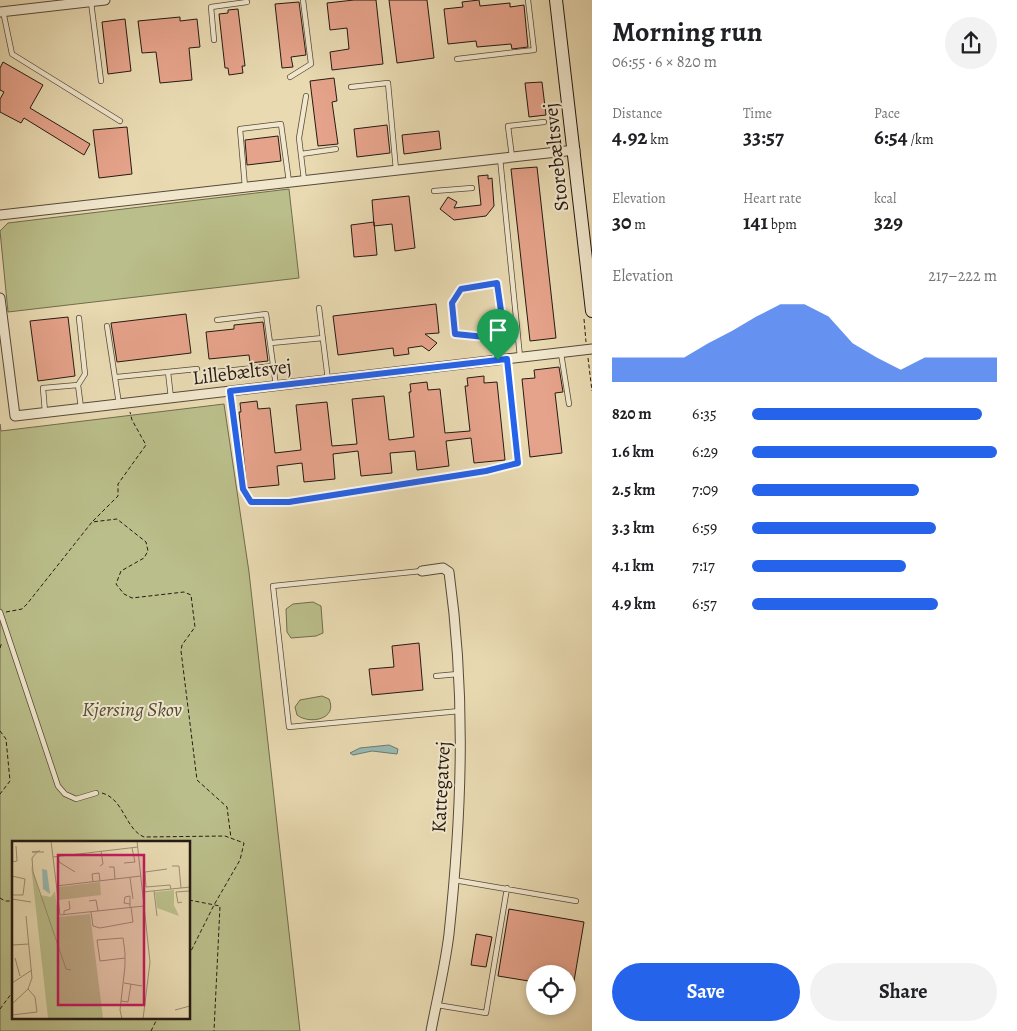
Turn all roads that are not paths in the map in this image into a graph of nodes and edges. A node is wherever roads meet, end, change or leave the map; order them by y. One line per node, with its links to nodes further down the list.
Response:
1 (105, 0): 5 (street)
2 (302, 0): 10 (lane)
3 (528, 0): 9 (lane)
4 (556, 0): 17 (street, Storebæltsvej)
5 (91, 2): 7 (street); 11 (lane)
6 (247, 2): 8 (lane)
7 (2, 12): 14 (lane)
8 (214, 40)
9 (457, 59)
10 (290, 77)
11 (101, 81)
12 (351, 87): 21 (lane)
13 (306, 96): 18 (lane)
14 (120, 121)
15 (544, 122): 19 (lane)
16 (336, 150): 18 (lane)
17 (575, 150): 19 (street); 28 (street, Storebæltsvej)
18 (301, 154): 22 (lane)
19 (512, 157): 20 (street)
20 (500, 158): 21 (street); 40 (lane)
21 (396, 170): 22 (street)
22 (304, 180): 23 (street)
23 (289, 182): 24 (street); 24 (lane)
24 (245, 187): 27 (street)
25 (472, 188): 26 (lane)
26 (434, 191)
27 (0, 215)
28 (589, 256): 31 (street, Storebæltsvej)
29 (0, 298): 55 (street, Lillebæltsvej)
30 (320, 308): 35 (lane)
31 (592, 311)
32 (78, 318): 48 (lane)
33 (216, 320): 37 (lane)
34 (108, 326): 46 (lane)
35 (323, 338): 37 (lane); 47 (lane)
36 (495, 338): 36 (lane); 41 (lane)
37 (271, 344): 42 (lane)
38 (592, 349): 39 (street, Lillebæltsvej)
39 (561, 353): 40 (street, Lillebæltsvej); 53 (lane)
40 (520, 357): 41 (street, Lillebæltsvej)
41 (502, 359): 47 (street, Lillebæltsvej); 50 (lane)
42 (274, 366): 45 (lane); 49 (lane)
43 (197, 369): 44 (lane)
44 (168, 372): 46 (lane); 51 (lane)
45 (215, 372)
46 (117, 377): 52 (lane)
47 (328, 380): 49 (street, Lillebæltsvej)
48 (78, 384): 54 (lane); 55 (lane)
49 (276, 386): 50 (street, Lillebæltsvej)
50 (230, 391): 51 (street, Lillebæltsvej)
51 (170, 398): 52 (street, Lillebæltsvej)
52 (124, 404): 54 (street, Lillebæltsvej)
53 (569, 404)
54 (81, 409): 55 (street, Lillebæltsvej)
55 (45, 412)
56 (422, 571): 58 (street, Kattegatvej); 60 (lane)
57 (0, 612): 61 (lane)
58 (459, 674): 59 (lane); 60 (street, Kattegatvej)
59 (436, 676)
60 (461, 711): 62 (street, Kattegatvej)
61 (96, 793)
62 (453, 880): 63 (lane); 65 (street, Kattegatvej)
63 (507, 888): 64 (lane); 65 (lane)
64 (576, 901)
65 (436, 1006): 66 (street, Kattegatvej)
66 (431, 1031)

